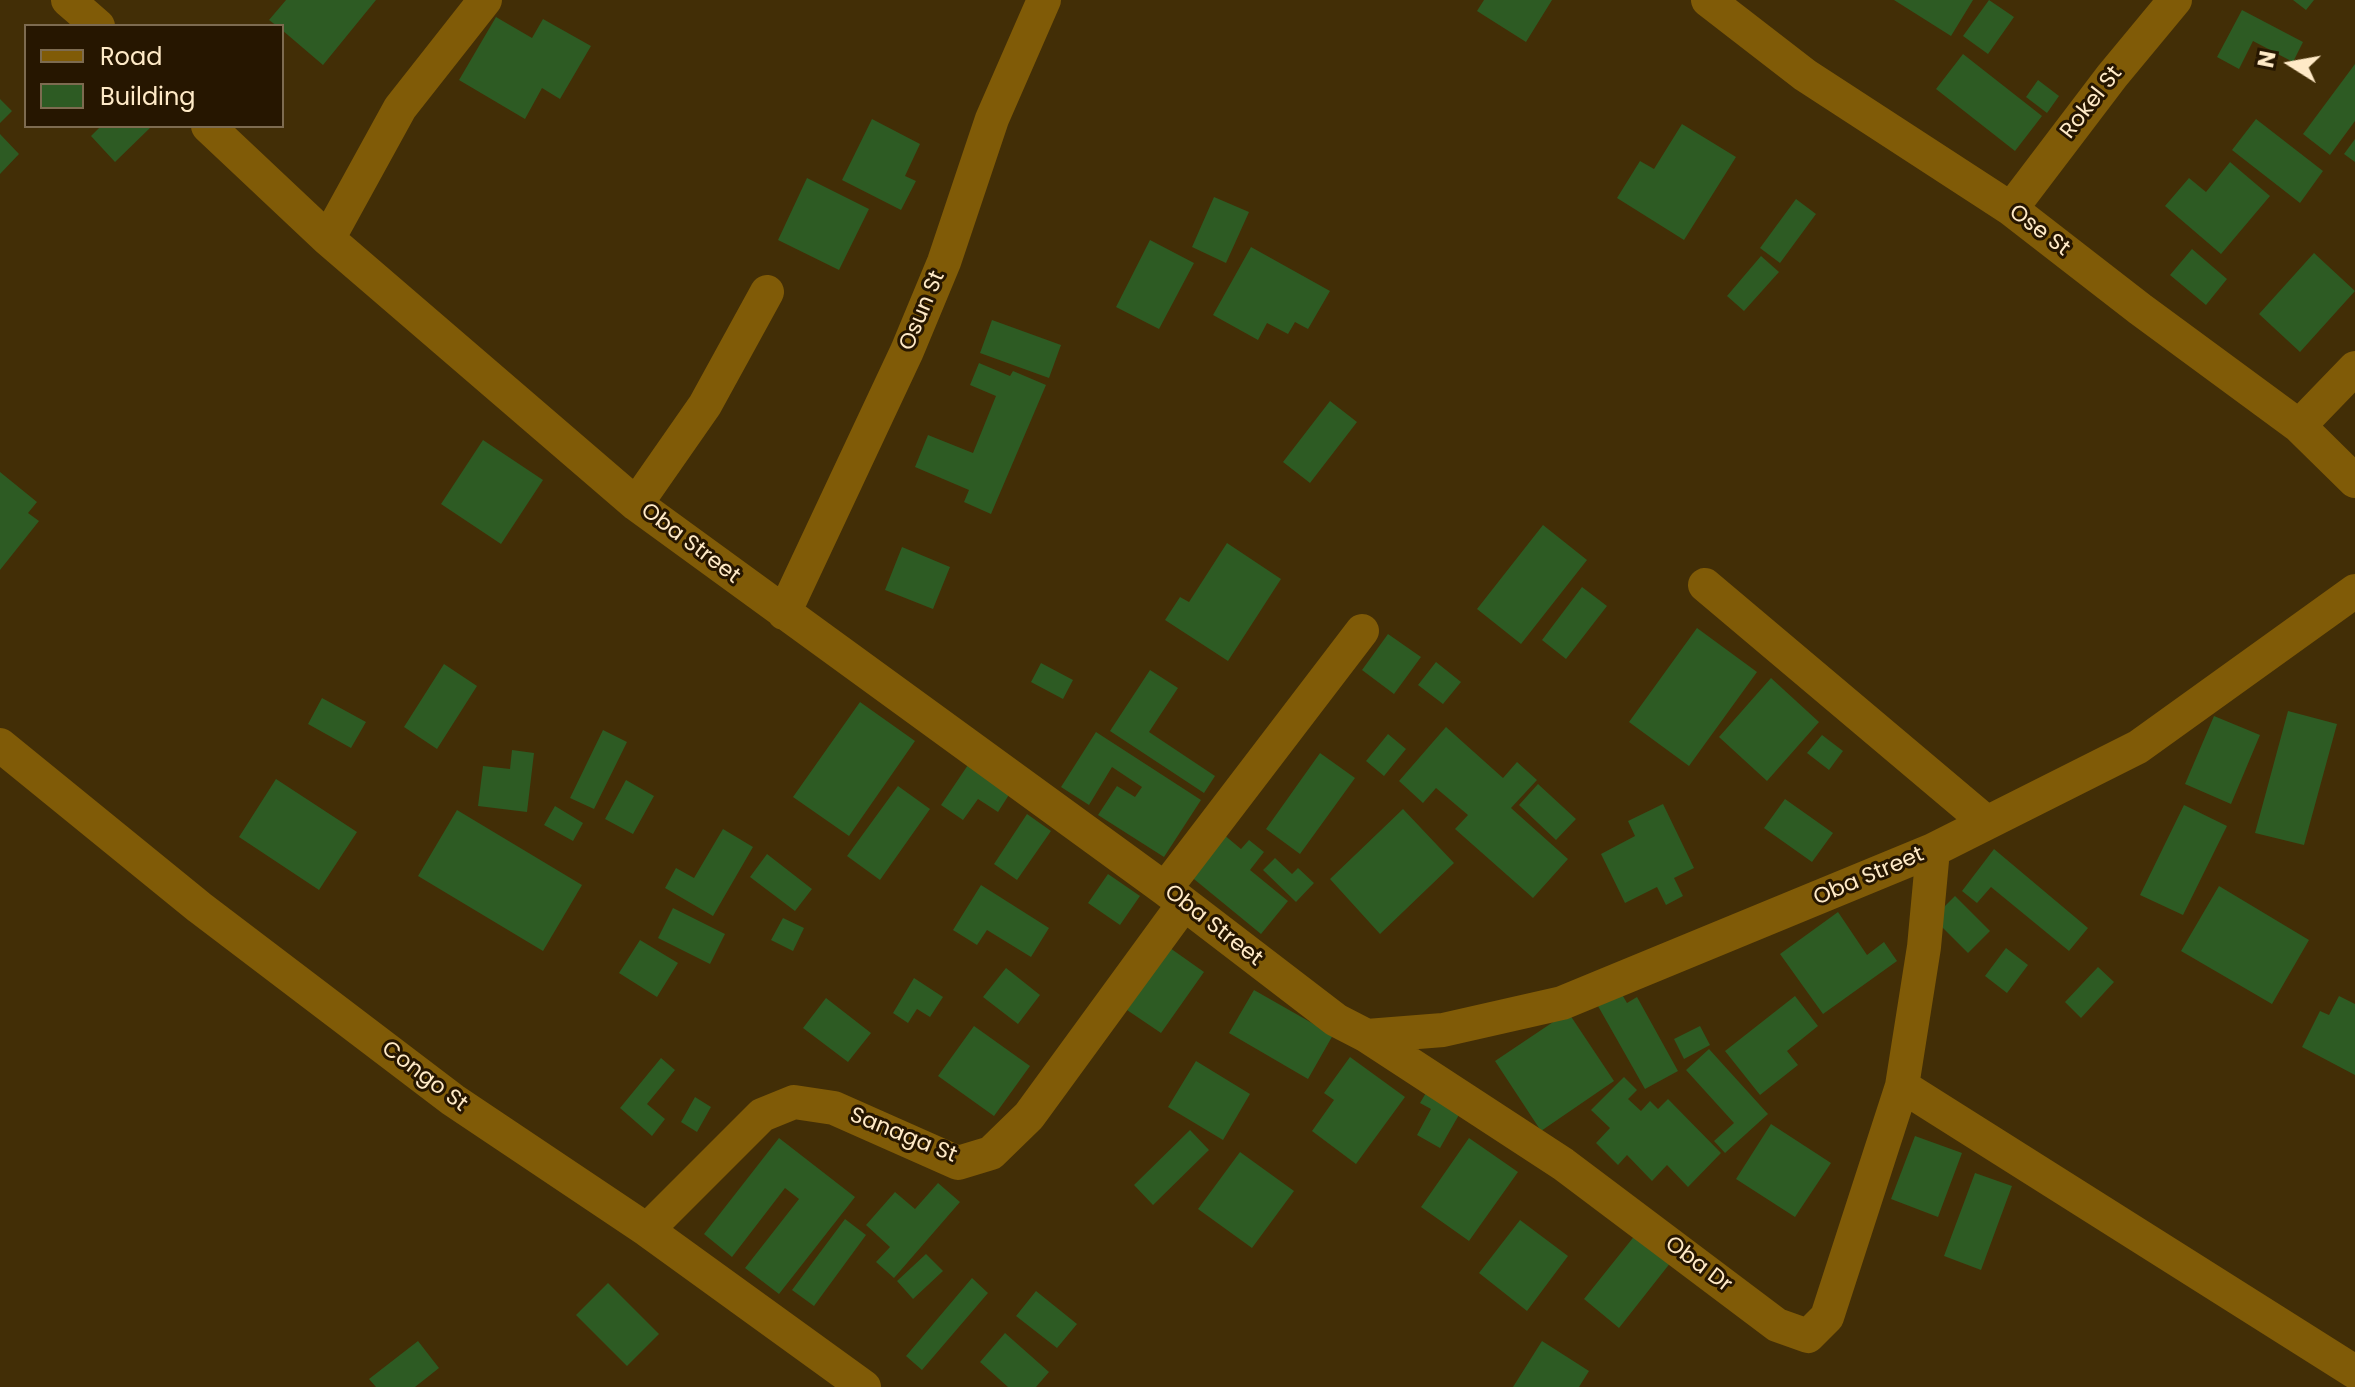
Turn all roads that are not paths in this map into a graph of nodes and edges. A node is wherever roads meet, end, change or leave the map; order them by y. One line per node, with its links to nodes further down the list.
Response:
1 (68, 0): 6 (street)
2 (485, 0): 9 (street)
3 (1044, 0): 17 (street, Osun St)
4 (1708, 0): 8 (street, Ose St)
5 (2175, 0): 8 (street, Rokel St)
6 (96, 24)
7 (210, 128): 9 (street, Oba Street)
8 (2011, 209): 12 (street, Ose St)
9 (328, 239): 14 (street, Oba Street)
10 (767, 292): 14 (street)
11 (2355, 368): 12 (street)
12 (2299, 426): 13 (street, Ose St)
13 (2355, 481)
14 (636, 504): 17 (street, Oba Street)
15 (1705, 585): 20 (street)
16 (2355, 591): 20 (street, Oba Street)
17 (784, 613): 22 (street, Oba Street)
18 (1362, 631): 22 (street, Sanaga St)
19 (0, 745): 25 (street, Congo St)
20 (1986, 822): 21 (street, Oba Street)
21 (1933, 850): 23 (street, Oba Street); 24 (street, Oba Dr)
22 (1174, 897): 23 (street, Oba Street); 25 (street, Sanaga St)
23 (1367, 1036): 24 (street, Oba Dr)
24 (1902, 1086): 26 (street)
25 (647, 1230): 27 (street, Congo St)
26 (2355, 1372)
27 (864, 1387)

